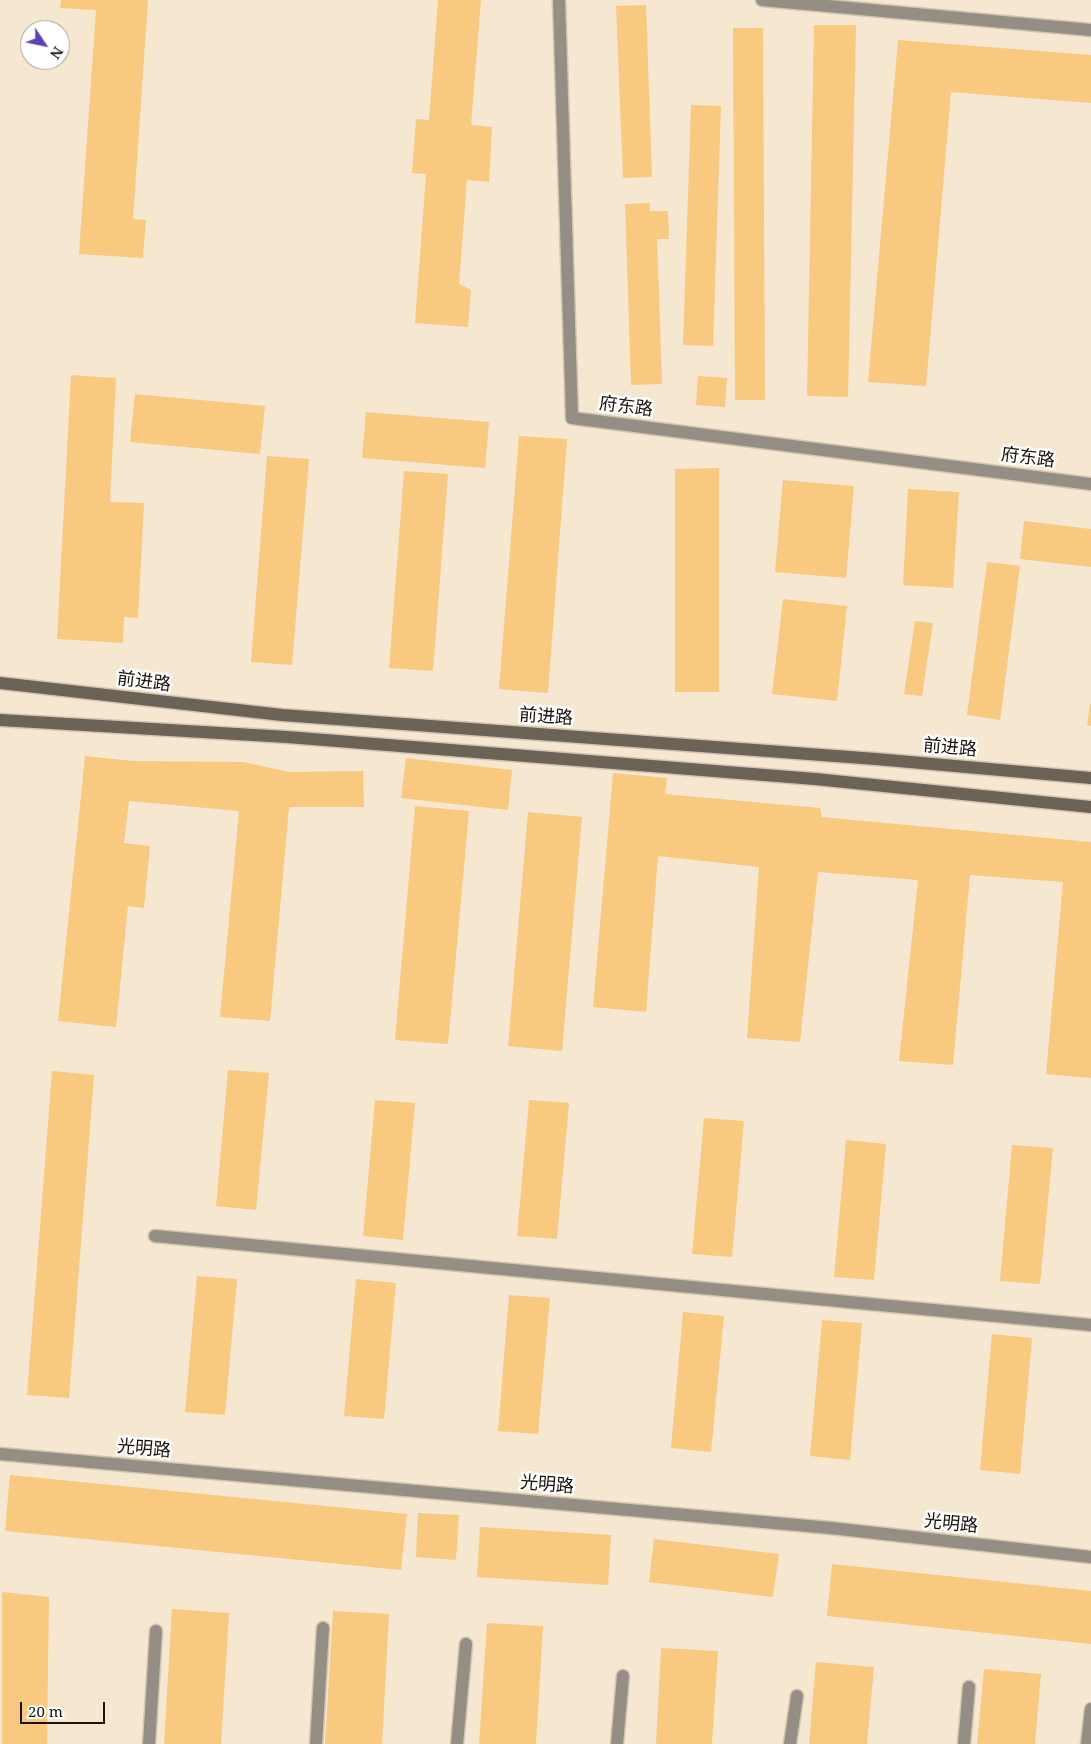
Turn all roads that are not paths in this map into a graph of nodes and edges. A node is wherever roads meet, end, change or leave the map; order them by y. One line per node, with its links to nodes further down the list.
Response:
1 (559, 0): 4 (street, 府东路)
2 (762, 0): 3 (street)
3 (1091, 30)
4 (1091, 484)
5 (0, 683): 7 (street, 前进路)
6 (0, 720): 8 (street)
7 (1091, 778)
8 (1091, 807)
9 (155, 1236): 10 (street)
10 (1091, 1325)
11 (0, 1454): 12 (street, 光明路)
12 (1091, 1556)
13 (323, 1628): 21 (street)
14 (156, 1630): 20 (street)
15 (466, 1644): 22 (street)
16 (623, 1676): 23 (street)
17 (969, 1687): 25 (street)
18 (797, 1696): 24 (street)
19 (1091, 1709): 26 (street)
20 (149, 1744)
21 (316, 1744)
22 (457, 1744)
23 (617, 1744)
24 (790, 1744)
25 (964, 1744)
26 (1087, 1744)

